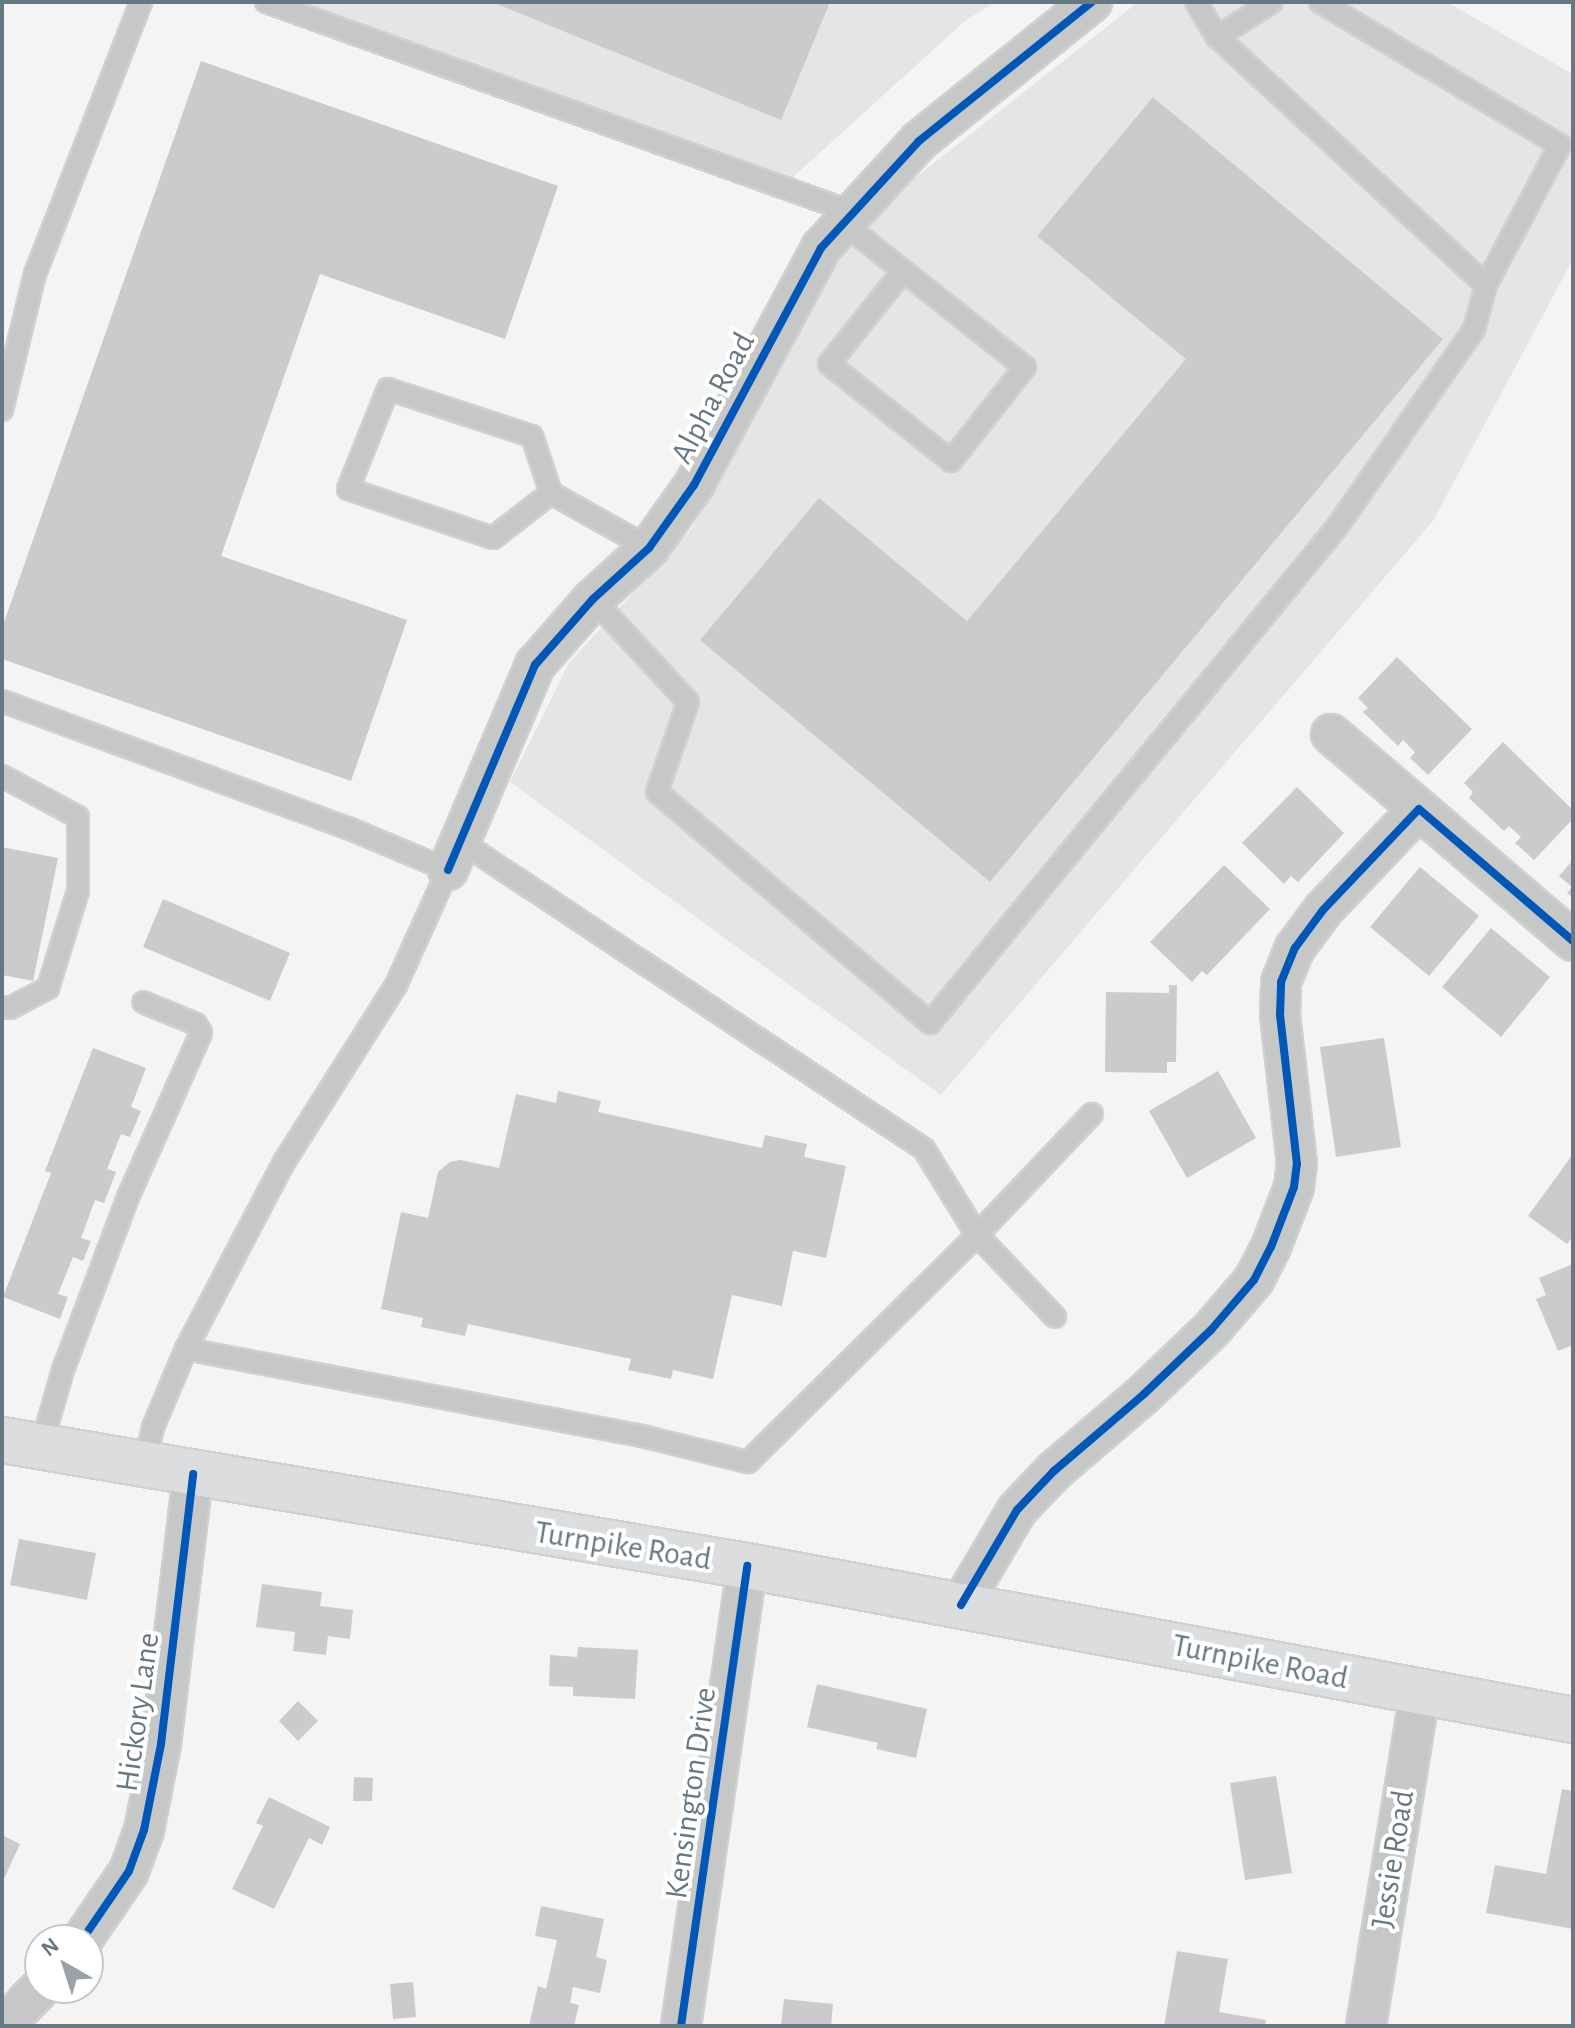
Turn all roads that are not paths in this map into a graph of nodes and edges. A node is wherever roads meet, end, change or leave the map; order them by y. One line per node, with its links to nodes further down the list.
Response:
1 (141, 2): 11 (lane)
2 (266, 2): 8 (lane)
3 (1092, 2): 8 (street, Alpha Road)
4 (1196, 2): 7 (lane)
5 (1272, 2): 7 (lane)
6 (1320, 2): 10 (lane)
7 (1217, 37): 10 (lane)
8 (848, 217): 9 (lane); 13 (street, Alpha Road)
9 (903, 271): 9 (lane)
10 (1486, 285): 14 (lane)
11 (2, 410)
12 (551, 493): 12 (lane); 13 (lane)
13 (649, 548): 14 (street, Alpha Road)
14 (593, 599): 19 (street, Alpha Road)
15 (2, 701): 19 (lane)
16 (1331, 734): 18 (street)
17 (2, 776): 22 (lane)
18 (1419, 809): 20 (street); 31 (street)
19 (454, 856): 24 (lane); 26 (lane)
20 (1573, 941)
21 (143, 1002): 27 (lane)
22 (2, 1007)
23 (1092, 1114): 24 (lane)
24 (977, 1235): 25 (lane); 26 (lane)
25 (1055, 1317)
26 (186, 1349): 28 (lane)
27 (22, 1443): 28 (main road, Turnpike Road)
28 (145, 1465): 29 (main road, Turnpike Road)
29 (193, 1474): 30 (main road, Turnpike Road); 34 (street, Hickory Lane)
30 (747, 1566): 31 (main road, Turnpike Road); 37 (street, Kensington Drive)
31 (961, 1605): 32 (main road, Turnpike Road)
32 (1420, 1693): 33 (main road, Turnpike Road); 38 (street, Jessie Road)
33 (1573, 1720)
34 (93, 1924)
35 (25, 2004): 36 (street)
36 (4, 2026)
37 (681, 2026)
38 (1366, 2026)

